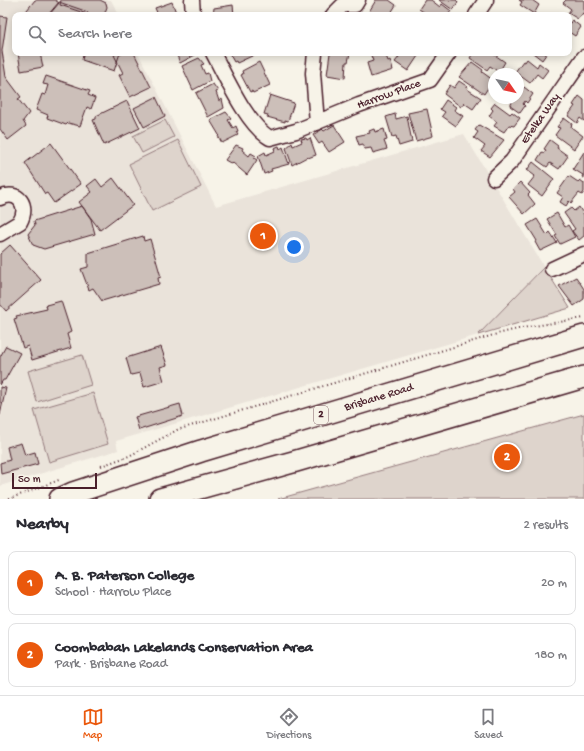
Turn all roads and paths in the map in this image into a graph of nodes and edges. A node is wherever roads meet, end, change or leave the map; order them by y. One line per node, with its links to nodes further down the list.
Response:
1 (192, 0): 4 (street)
2 (358, 0): 5 (street)
3 (486, 0): 6 (street)
4 (193, 12)
5 (336, 12)
6 (478, 12)
7 (215, 56): 11 (street, Harrow Place)
8 (316, 56): 11 (street)
9 (447, 56): 11 (street, Harrow Place)
10 (584, 57): 12 (street, Etelka Way)
11 (317, 123)
12 (494, 178)
13 (0, 198): 14 (street)
14 (0, 234)
15 (584, 254): 16 (street)
16 (552, 268)
17 (584, 318): 20 (path)
18 (584, 336): 23 (highway, Brisbane Road / 2)
19 (584, 377): 24 (highway)
20 (94, 468)
21 (66, 478): 22 (path)
22 (9, 499)
23 (60, 499)
24 (160, 499)

